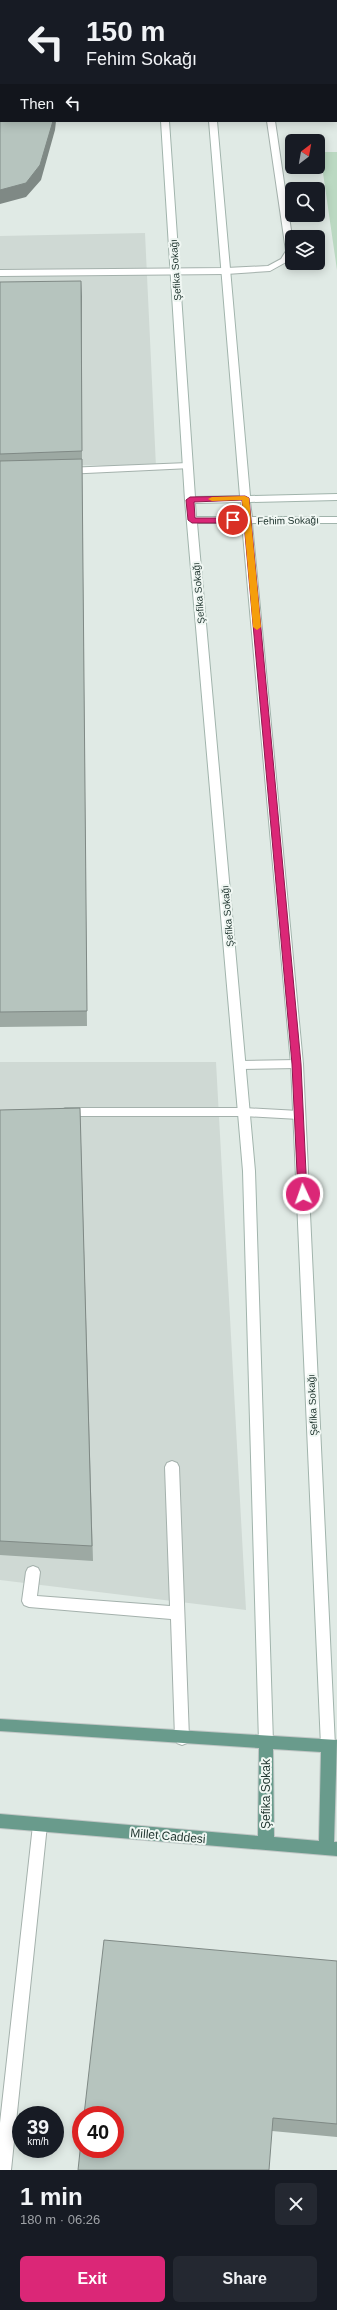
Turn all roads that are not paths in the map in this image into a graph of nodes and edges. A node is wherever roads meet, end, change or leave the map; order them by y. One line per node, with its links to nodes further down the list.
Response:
1 (165, 122): 4 (street, Şefika Sokağı)
2 (213, 122): 5 (street, Şefika Sokağı)
3 (271, 122): 5 (street)
4 (174, 270): 5 (street); 6 (street); 7 (street, Şefika Sokağı)
5 (226, 271): 10 (street, Şefika Sokağı)
6 (0, 273)
7 (188, 466): 8 (street); 11 (street, Şefika Sokağı)
8 (55, 471)
9 (337, 497): 10 (street)
10 (245, 498): 11 (street); 14 (street, Şefika Sokağı)
11 (190, 500): 12 (street, Şefika Sokağı)
12 (192, 520): 14 (street, Fehim Sokağı); 16 (street, Şefika Sokağı)
13 (337, 520): 14 (street, Fehim Sokağı)
14 (247, 521): 15 (street, Şefika Sokağı)
15 (297, 1064): 16 (street); 19 (street, Şefika Sokağı)
16 (240, 1065): 18 (street, Şefika Sokağı)
17 (55, 1112): 18 (street)
18 (244, 1112): 19 (street); 25 (street, Şefika Sokağı)
19 (299, 1115): 26 (street, Şefika Sokağı)
20 (172, 1467): 22 (street)
21 (32, 1572): 22 (street)
22 (177, 1613): 24 (street)
23 (0, 1725): 24 (main road)
24 (182, 1738): 25 (main road)
25 (266, 1743): 26 (main road); 29 (main road, Şefika Sokak)
26 (332, 1747): 30 (main road)
27 (0, 1821): 28 (main road, Millet Caddesi)
28 (40, 1825): 29 (main road, Millet Caddesi); 31 (street)
29 (266, 1844): 30 (main road, Millet Caddesi)
30 (331, 1849)
31 (3, 2170)

